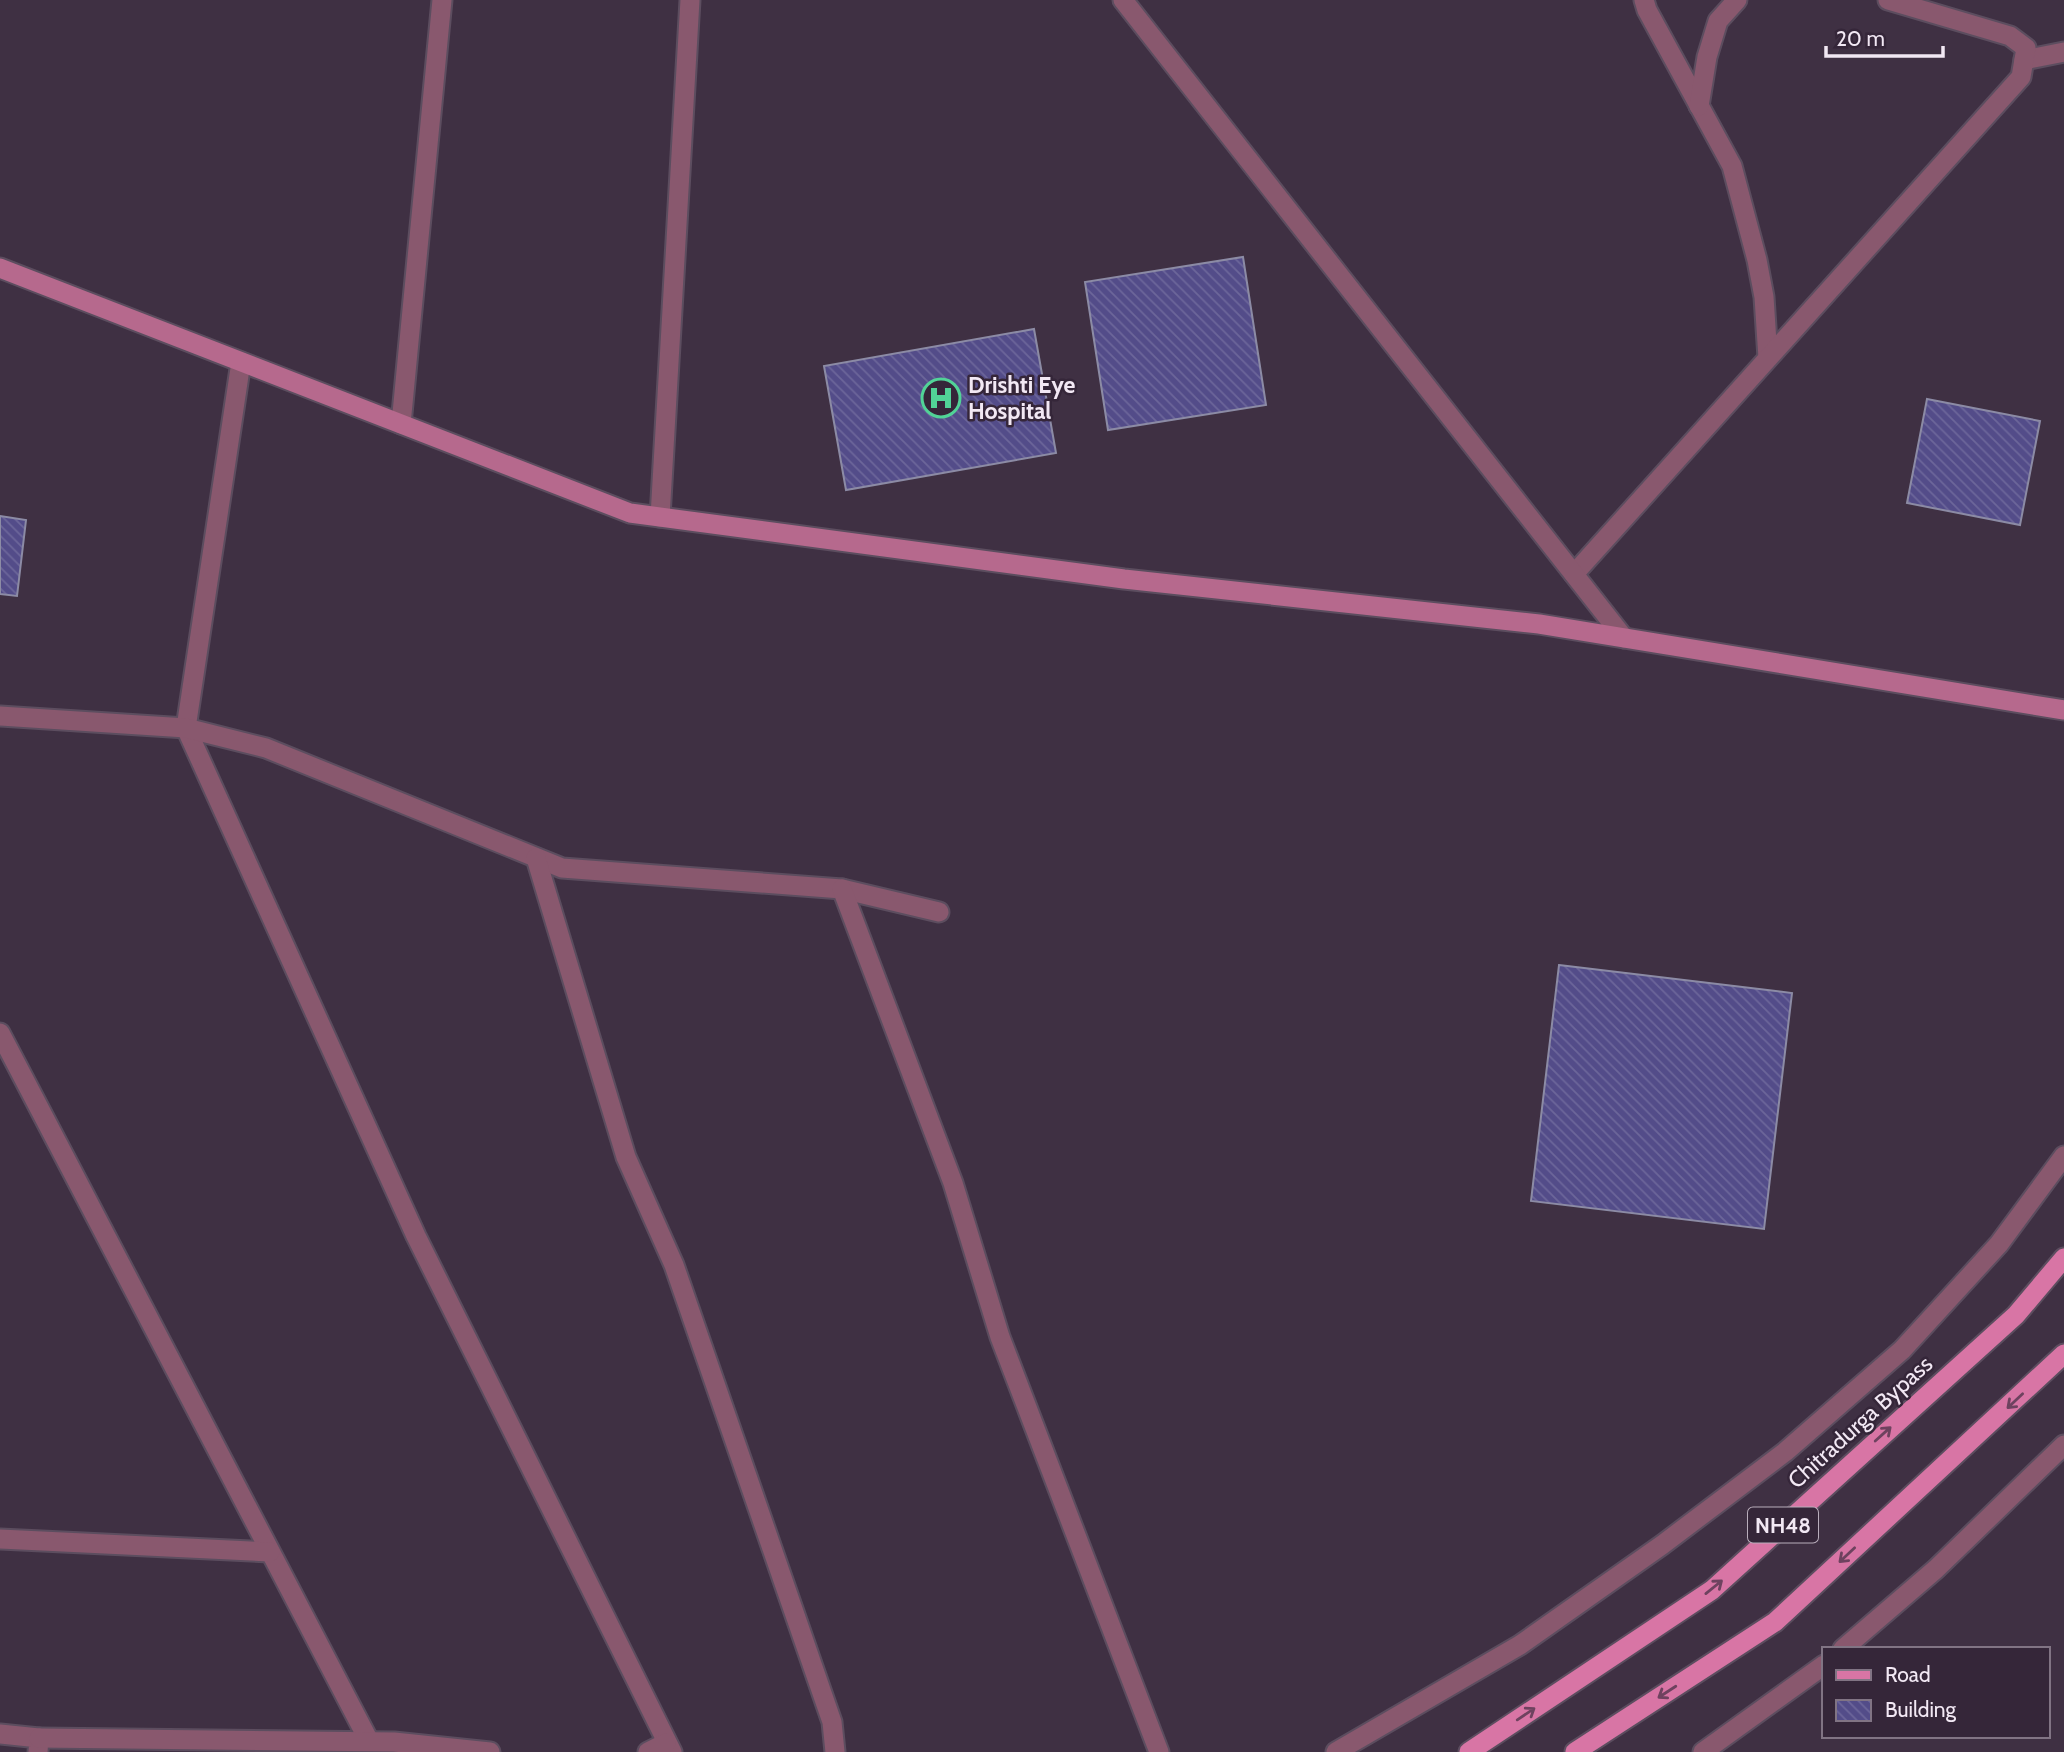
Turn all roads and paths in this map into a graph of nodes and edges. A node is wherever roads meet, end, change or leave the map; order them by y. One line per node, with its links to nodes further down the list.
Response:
1 (442, 0): 13 (street)
2 (690, 0): 14 (street)
3 (1123, 0): 15 (street)
4 (1644, 0): 9 (street)
5 (1737, 0): 9 (street)
6 (1888, 0): 8 (street)
7 (2064, 52): 8 (street)
8 (2024, 60): 11 (street)
9 (1699, 106): 11 (street)
10 (0, 268): 12 (main road)
11 (1768, 358): 15 (street)
12 (241, 362): 13 (main road); 19 (street)
13 (401, 424): 14 (main road)
14 (660, 517): 16 (main road)
15 (1574, 574): 16 (street)
16 (1624, 638): 17 (main road)
17 (2064, 710)
18 (0, 716): 19 (street)
19 (186, 728): 20 (street); 35 (street)
20 (536, 858): 21 (street); 38 (street)
21 (842, 889): 22 (street); 39 (street)
22 (939, 912)
23 (0, 1032): 29 (street)
24 (2064, 1156): 40 (street)
25 (2064, 1258): 41 (main road, Chitradurga Bypass / NH48, one-way to 25)
26 (2064, 1353): 42 (main road, NH48, one-way to 42)
27 (2064, 1446): 30 (street)
28 (0, 1539): 29 (street)
29 (270, 1552): 33 (street)
30 (1845, 1647)
31 (1822, 1666): 43 (street)
32 (0, 1734): 34 (street)
33 (369, 1741): 34 (street); 36 (street)
34 (38, 1745)
35 (669, 1747): 37 (street)
36 (490, 1752)
37 (648, 1752)
38 (835, 1752)
39 (1159, 1752)
40 (1336, 1752)
41 (1469, 1752)
42 (1575, 1752)
43 (1703, 1752)

